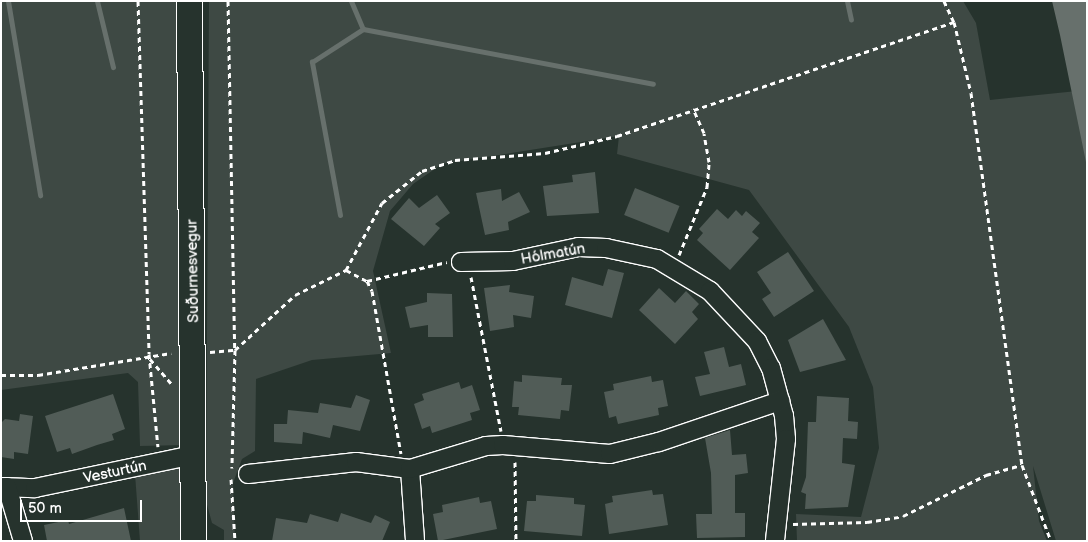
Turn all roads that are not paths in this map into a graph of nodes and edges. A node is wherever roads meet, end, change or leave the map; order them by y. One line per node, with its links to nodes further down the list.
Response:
1 (189, 1): 4 (street, Suðurnesvegur)
2 (465, 262): 3 (street, Hólmatún)
3 (780, 401): 5 (street); 8 (street, Hólmatún)
4 (193, 455): 7 (street, Vesturtún); 10 (street, Suðurnesvegur)
5 (407, 468): 6 (street); 11 (street)
6 (248, 474)
7 (4, 487): 9 (street, Vesturtún)
8 (775, 533)
9 (23, 541)
10 (193, 541)
11 (415, 541)

